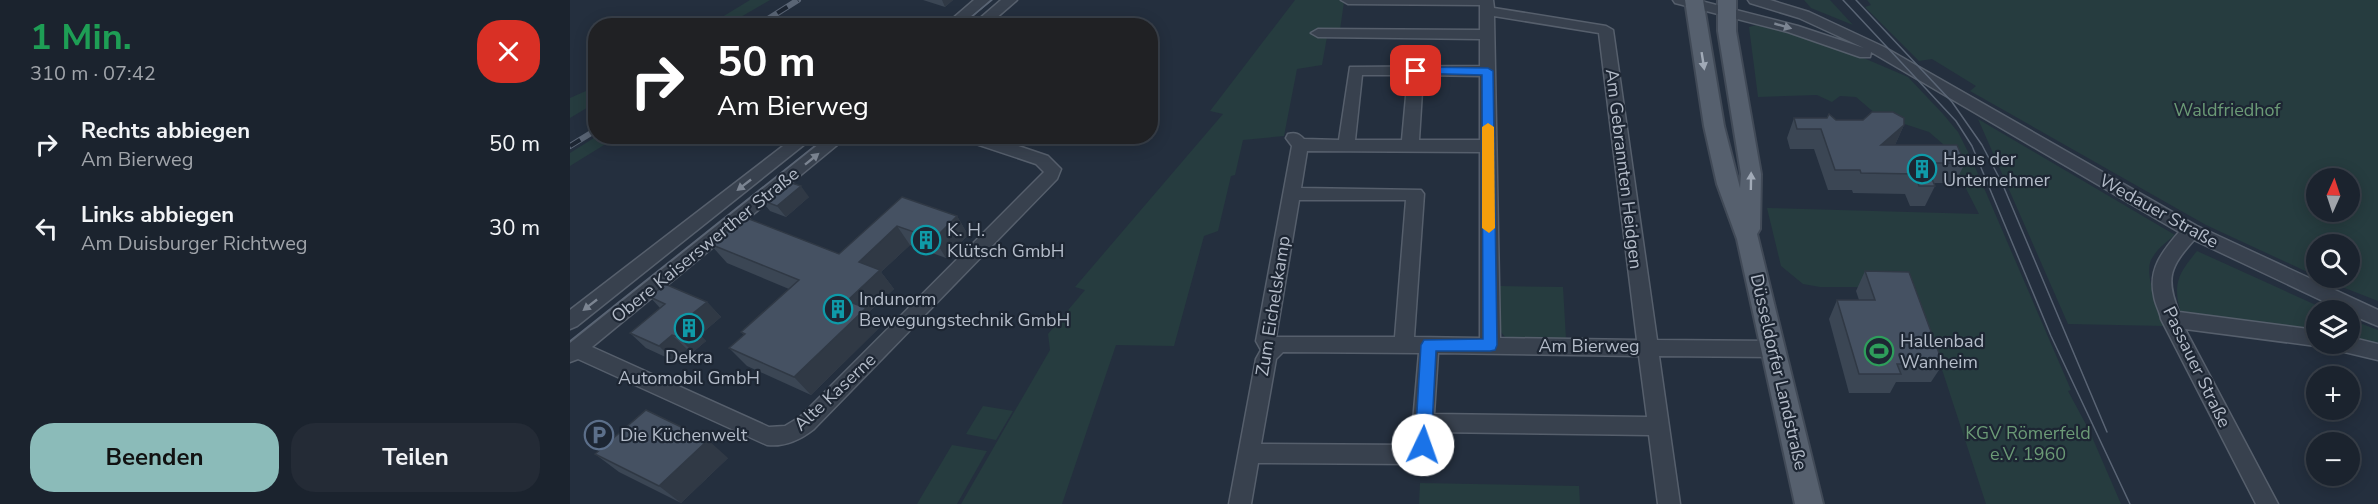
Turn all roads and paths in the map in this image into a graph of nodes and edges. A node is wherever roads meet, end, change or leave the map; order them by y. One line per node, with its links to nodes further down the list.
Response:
1 (983, 0): 9 (street)
2 (1010, 0): 10 (street)
3 (1348, 0): 8 (street)
4 (1755, 0): 15 (street, Wedauer Straße)
5 (1689, 1): 7 (street, Wedauer Straße); 24 (main road, Düsseldorfer Landstraße, one-way to 24)
6 (1487, 4): 8 (street); 12 (street); 32 (street, Am Gebrannten Heidgen)
7 (1727, 5): 15 (street, Wedauer Straße, one-way to 15); 24 (main road, Düsseldorfer Landstraße, one-way to 7)
8 (1414, 17): 11 (street); 12 (street)
9 (961, 18)
10 (988, 18)
11 (1318, 33)
12 (1487, 35): 14 (street)
13 (1416, 71): 14 (street); 19 (street); 20 (street)
14 (1488, 71): 21 (street)
15 (1947, 90): 23 (street, Wedauer Straße)
16 (797, 144): 27 (street, Obere Kaiserswerther Straße, one-way to 27)
17 (830, 144): 36 (street, Obere Kaiserswerther Straße, one-way to 17)
18 (994, 144): 36 (street, Alte Kaserne)
19 (1346, 145): 20 (street, Zum Eichelskamp); 22 (street, Zum Eichelskamp)
20 (1410, 146): 21 (street, Zum Eichelskamp)
21 (1488, 146): 31 (street)
22 (1292, 194): 29 (street); 34 (street, Zum Eichelskamp)
23 (2191, 231): 25 (street, Wedauer Straße); 26 (street, Passauer Straße)
24 (1748, 239): 35 (main road, Düsseldorfer Landstraße)
25 (2378, 318)
26 (2171, 319): 28 (street); 44 (street, Passauer Straße)
27 (570, 321)
28 (2306, 337)
29 (1404, 344): 30 (street, Am Bierweg); 34 (street, Am Bierweg)
30 (1429, 345): 31 (street, Am Bierweg); 38 (street)
31 (1490, 345): 32 (street, Am Bierweg)
32 (1647, 346): 35 (street, Am Bierweg); 39 (street, Am Gebrannten Heidgen)
33 (2360, 348): 37 (street)
34 (1271, 349): 40 (street, Zum Eichelskamp)
35 (1774, 349): 43 (main road, Düsseldorfer Landstraße)
36 (573, 351)
37 (2378, 352)
38 (1424, 423): 39 (street); 40 (street)
39 (1658, 426): 42 (street, Am Gebrannten Heidgen)
40 (1249, 453): 41 (street, Zum Eichelskamp)
41 (1239, 504)
42 (1670, 504)
43 (1809, 504)
44 (2267, 504)

